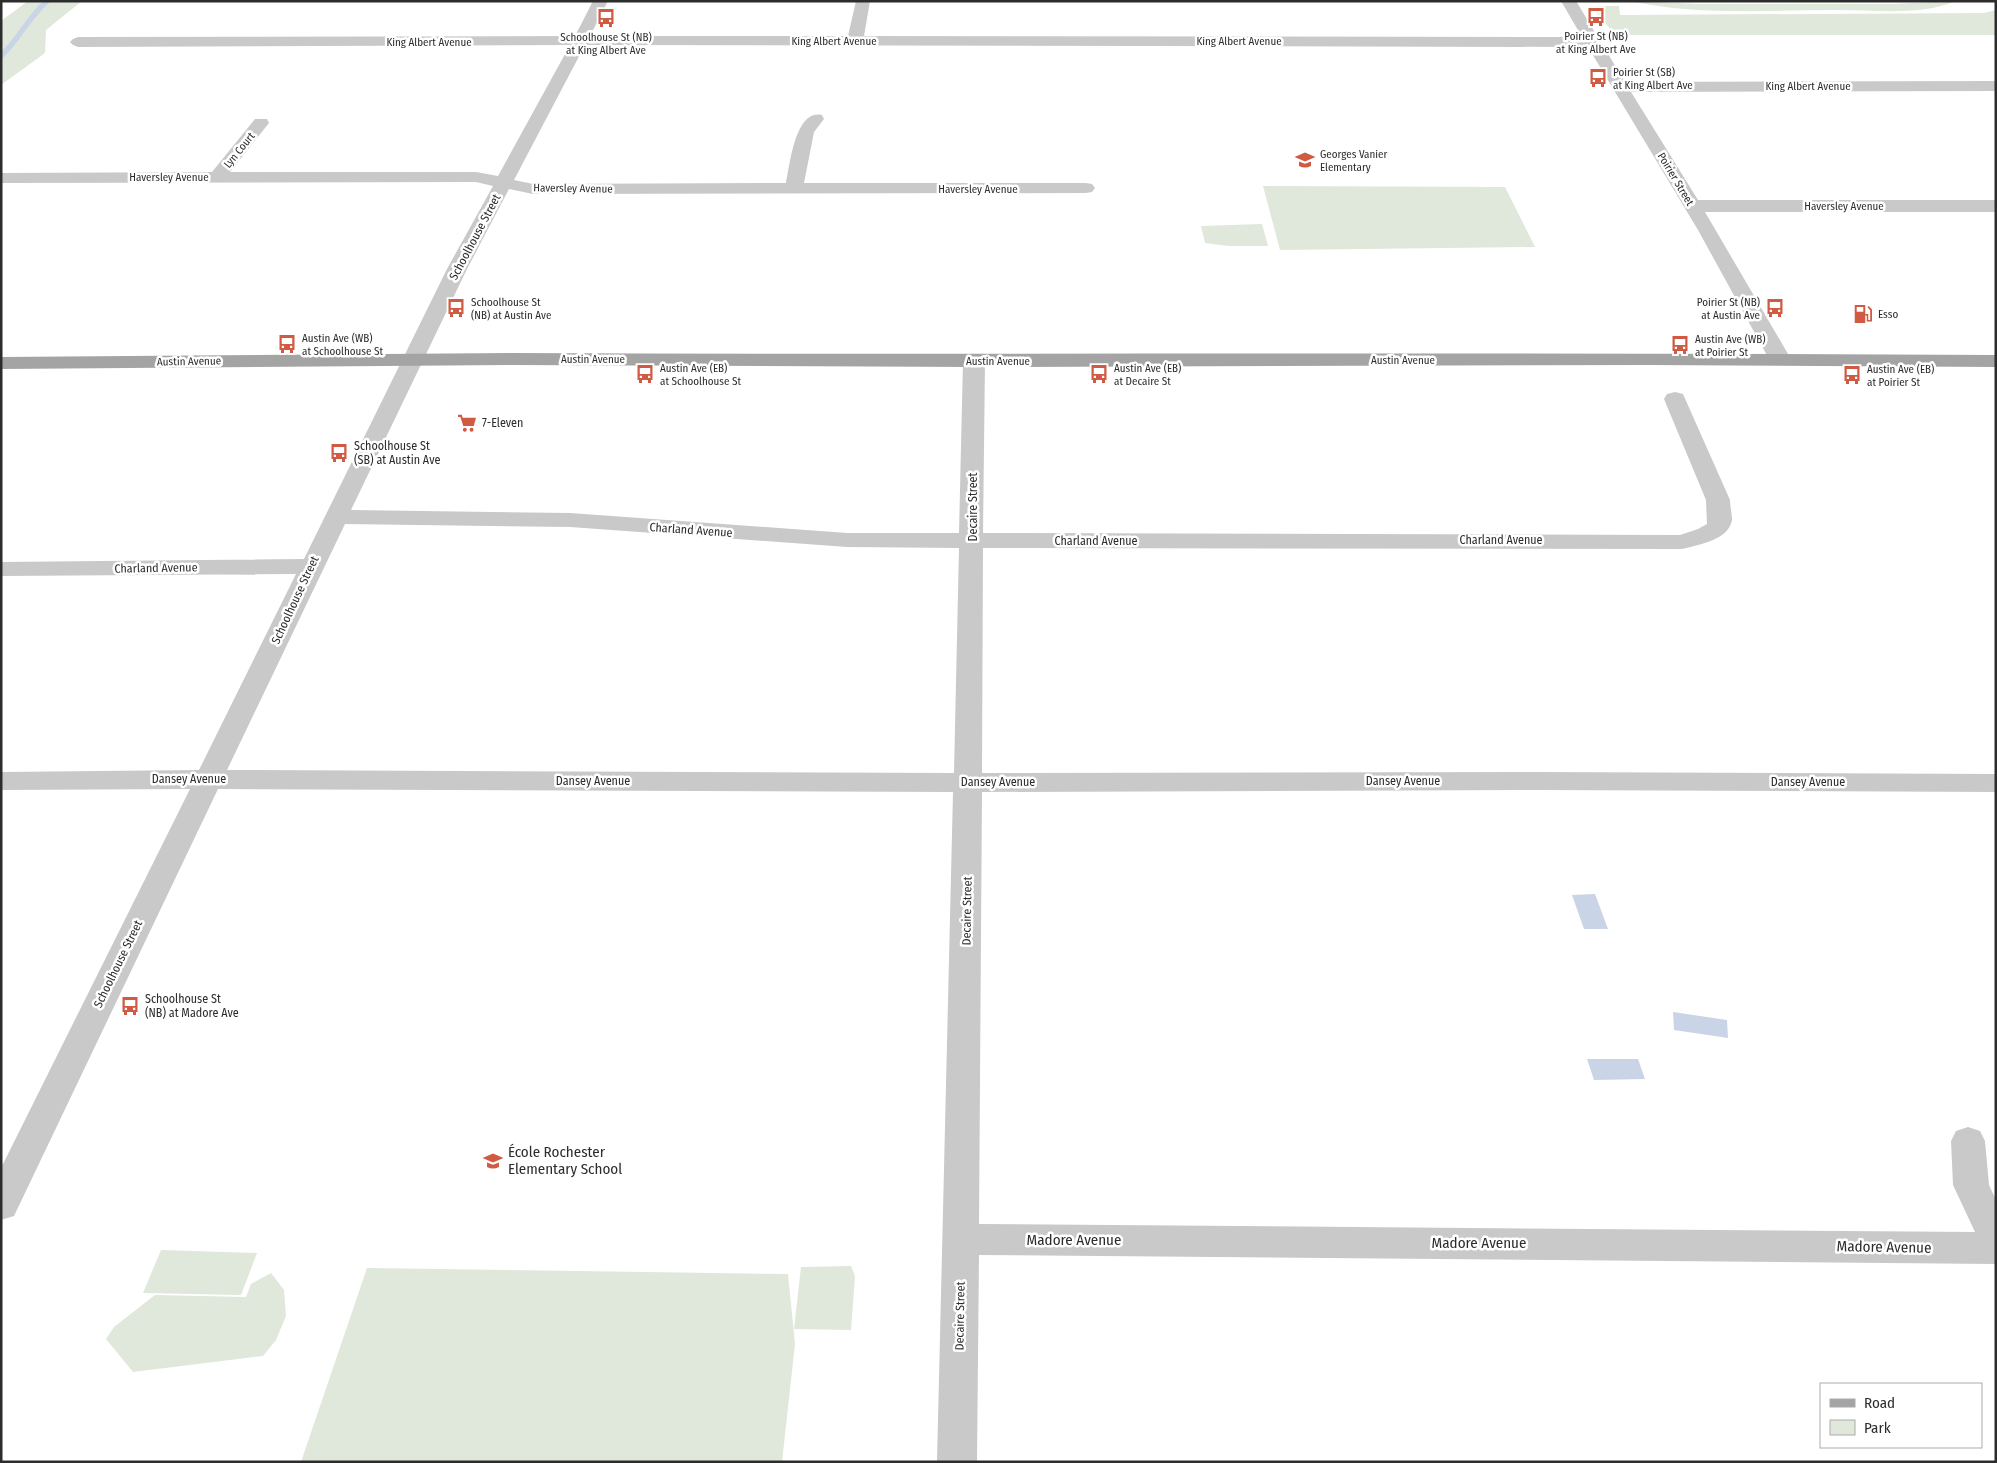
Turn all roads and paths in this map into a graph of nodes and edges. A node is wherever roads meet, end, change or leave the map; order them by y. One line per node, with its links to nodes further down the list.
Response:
1 (601, 1): 6 (street, Schoolhouse Street)
2 (863, 1): 4 (street)
3 (1568, 1): 7 (street, Poirier Street)
4 (856, 41): 6 (street, King Albert Avenue); 7 (street, King Albert Avenue)
5 (78, 42): 6 (street, King Albert Avenue)
6 (580, 42): 14 (street, Schoolhouse Street)
7 (1591, 42): 9 (street, Poirier Street)
8 (1996, 86): 9 (street, King Albert Avenue)
9 (1620, 87): 17 (street, Poirier Street)
10 (816, 119): 16 (street)
11 (261, 123): 12 (street, Lyn Court)
12 (217, 177): 13 (street, Haversley Avenue); 14 (street, Haversley Avenue)
13 (1, 178)
14 (503, 183): 16 (street, Haversley Avenue); 19 (street, Schoolhouse Street)
15 (1086, 188): 16 (street, Haversley Avenue)
16 (794, 189)
17 (1692, 206): 18 (street, Haversley Avenue); 20 (street, Poirier Street)
18 (1996, 206)
19 (413, 359): 21 (main road, Austin Avenue); 23 (main road, Austin Avenue); 25 (street, Schoolhouse Street)
20 (1780, 359): 21 (main road, Austin Avenue); 22 (main road, Austin Avenue)
21 (974, 361): 26 (street, Decaire Street)
22 (1996, 361)
23 (1, 363)
24 (1676, 399): 26 (street, Charland Avenue)
25 (334, 517): 26 (street, Charland Avenue); 27 (street, Schoolhouse Street)
26 (972, 541): 31 (street, Decaire Street)
27 (311, 566): 28 (street, Charland Avenue); 29 (street, Schoolhouse Street)
28 (1, 570)
29 (208, 779): 30 (street, Dansey Avenue); 31 (street, Dansey Avenue); 34 (street, Schoolhouse Street)
30 (1, 781)
31 (969, 782): 32 (street, Dansey Avenue); 35 (street, Decaire Street)
32 (1996, 783)
33 (1968, 1141): 36 (street)
34 (1, 1205)
35 (962, 1239): 37 (street, Madore Avenue); 38 (street, Decaire Street)
36 (1996, 1239)
37 (1996, 1248)
38 (958, 1462)

